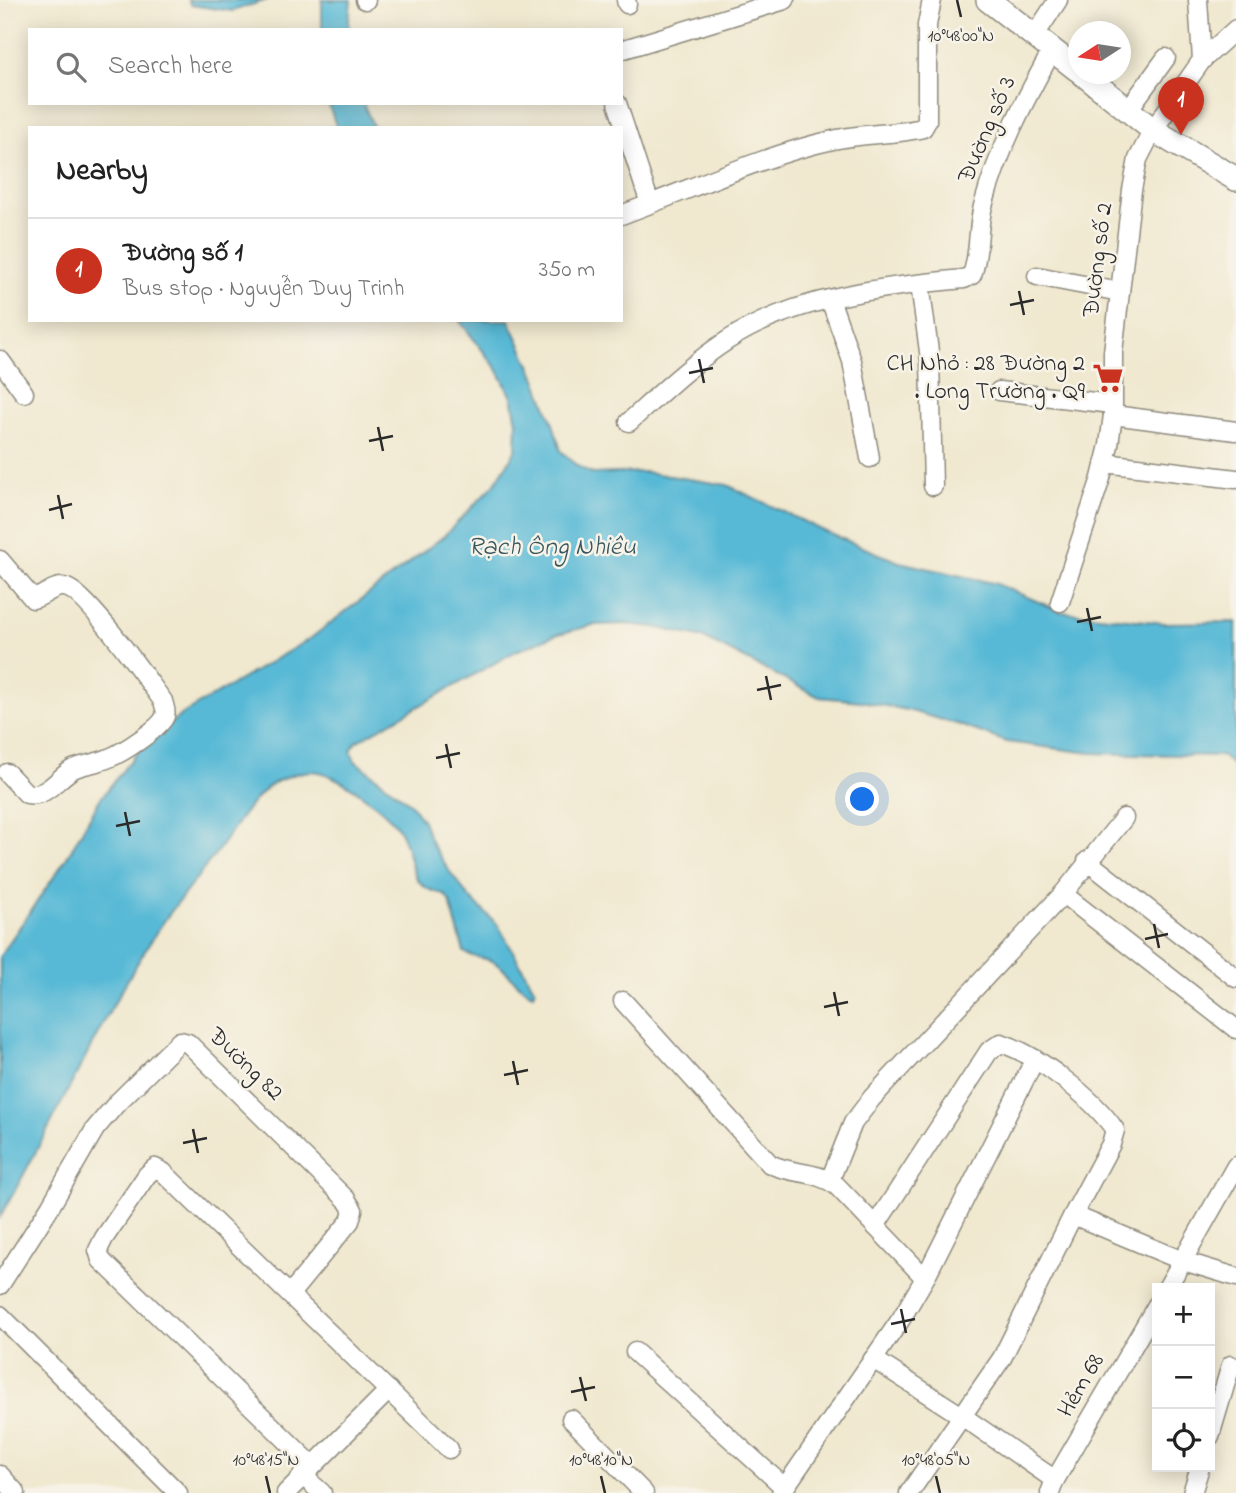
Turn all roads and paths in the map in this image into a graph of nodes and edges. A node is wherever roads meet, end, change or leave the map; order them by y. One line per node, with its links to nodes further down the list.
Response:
1 (785, 0): 8 (street)
2 (932, 0): 19 (street)
3 (988, 0): 7 (main road)
4 (1058, 0): 7 (street, Đường số 3)
5 (1198, 0): 10 (street)
6 (1236, 29): 10 (street, Đường số 2)
7 (1044, 42): 11 (main road); 22 (street, Đường số 3)
8 (623, 49)
9 (1166, 58): 14 (street)
10 (1202, 60): 16 (street, Đường số 2)
11 (1068, 61)
12 (1096, 84): 14 (main road)
13 (618, 105): 15 (street)
14 (1128, 110): 16 (main road)
15 (623, 126)
16 (1153, 130): 18 (main road); 23 (street, Đường số 2)
17 (625, 138): 19 (street)
18 (1236, 179)
19 (650, 204): 20 (street)
20 (623, 214)
21 (1037, 276): 23 (street)
22 (920, 284): 24 (street); 34 (street)
23 (1120, 292): 28 (street, Đường số 2)
24 (830, 299): 29 (street); 31 (street)
25 (0, 362): 27 (street)
26 (999, 391): 28 (street)
27 (24, 393)
28 (1112, 410): 30 (street); 32 (street, Đường số 2)
29 (629, 422)
30 (1236, 431)
31 (870, 458)
32 (1105, 463): 33 (street); 36 (street, Đường số 2)
33 (1236, 479)
34 (933, 486)
35 (0, 560): 37 (street)
36 (1060, 603)
37 (7, 773)
38 (1124, 818): 39 (street)
39 (1087, 861): 40 (street); 41 (street)
40 (1063, 894): 43 (street); 46 (street)
41 (1236, 978)
42 (622, 1001): 46 (street)
43 (1236, 1030)
44 (1035, 1059): 47 (street); 48 (street); 51 (street)
45 (1236, 1166): 49 (street)
46 (830, 1180): 48 (street)
47 (1073, 1215): 49 (street); 61 (street)
48 (875, 1226): 51 (street)
49 (1183, 1261): 50 (street); 52 (street)
50 (1236, 1277)
51 (925, 1278): 58 (street)
52 (1170, 1283)
53 (0, 1285): 54 (street, Đường 82)
54 (290, 1294): 60 (street); 65 (street)
55 (1152, 1314): 68 (street, Hẻm 68)
56 (0, 1315): 71 (street)
57 (635, 1352): 69 (street)
58 (873, 1359): 61 (street); 69 (street)
59 (1231, 1365): 63 (street)
60 (389, 1390): 64 (street); 65 (street)
61 (962, 1416): 68 (street); 75 (street)
62 (571, 1419): 74 (street)
63 (1215, 1419)
64 (449, 1449)
65 (307, 1470): 72 (street); 73 (street)
66 (1198, 1472): 76 (street)
67 (0, 1475): 70 (street)
68 (1053, 1486)
69 (782, 1490)
70 (16, 1493)
71 (178, 1493)
72 (286, 1493)
73 (322, 1493)
74 (644, 1493)
75 (909, 1493)
76 (1192, 1493)

